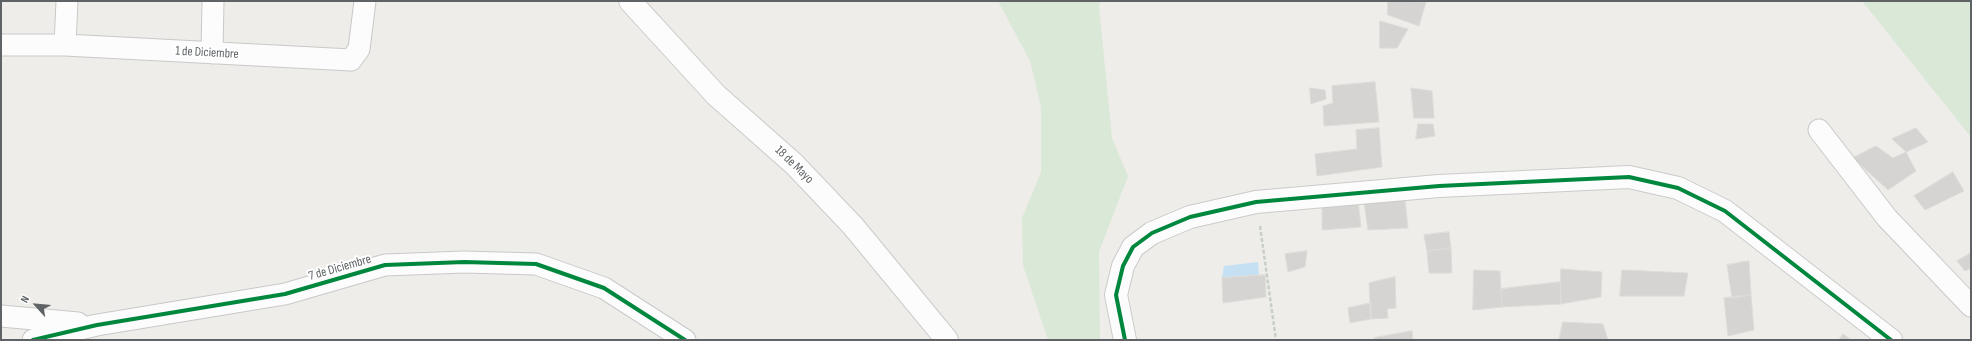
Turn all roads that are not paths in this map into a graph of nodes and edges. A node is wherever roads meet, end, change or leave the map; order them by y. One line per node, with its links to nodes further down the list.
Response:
1 (67, 1): 6 (street)
2 (213, 1): 7 (street)
3 (365, 1): 7 (street, 1 de Diciembre)
4 (630, 1): 14 (street, 18 de Mayo)
5 (1, 45): 6 (street, 1 de Diciembre)
6 (65, 45): 7 (street, 1 de Diciembre)
7 (212, 53)
8 (1819, 130): 9 (street)
9 (1971, 306)
10 (1, 316): 11 (street)
11 (97, 325): 12 (street, 7 de Diciembre); 13 (street, 7 de Diciembre)
12 (33, 340)
13 (686, 340)
14 (947, 340)
15 (1125, 340): 16 (street)
16 (1891, 340)

